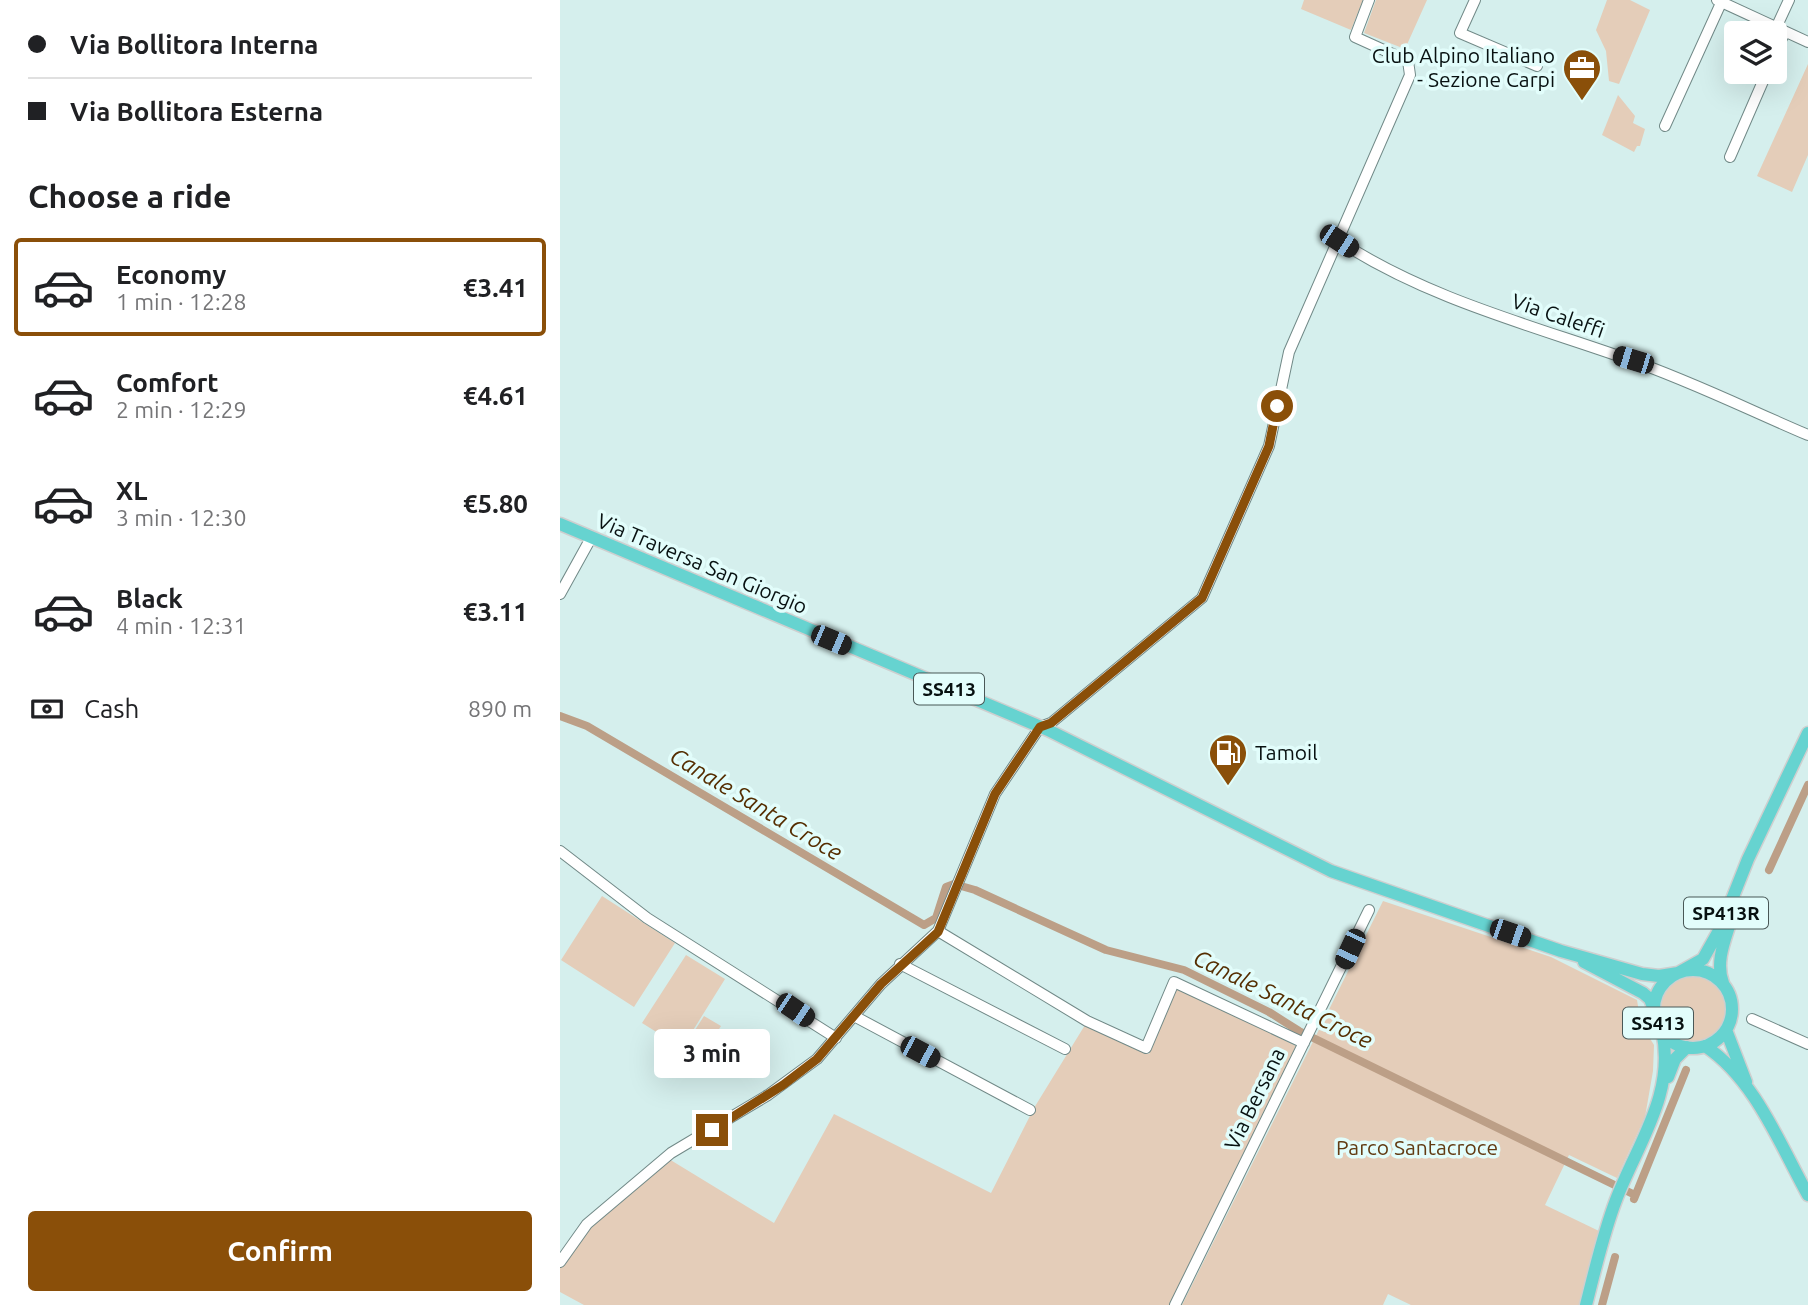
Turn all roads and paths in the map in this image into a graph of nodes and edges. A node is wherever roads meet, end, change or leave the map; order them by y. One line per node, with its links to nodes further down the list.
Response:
1 (1369, 0): 13 (street)
2 (1475, 0): 9 (street)
3 (1789, 0): 6 (street)
4 (1719, 1): 5 (street); 11 (street)
5 (1762, 21)
6 (1783, 21)
7 (1787, 33): 8 (street)
8 (1808, 42)
9 (1537, 66)
10 (1762, 84): 12 (street)
11 (1665, 126)
12 (1730, 157)
13 (1339, 241): 14 (street, Via Caleffi); 18 (street)
14 (1808, 435)
15 (560, 524): 16 (main road, Via Traversa San Giorgio / SS413)
16 (591, 538): 17 (street); 18 (main road, Via Traversa San Giorgio / SS413)
17 (560, 594)
18 (1040, 727): 23 (street); 24 (main road, Via Traversa San Giorgio / SS413)
19 (1808, 733): 20 (main road, SP413R)
20 (1759, 840): 26 (main road, SP413R); 27 (main road, SP413R)
21 (560, 851): 33 (street)
22 (1369, 910): 34 (street, Via Bersana)
23 (938, 932): 25 (street); 34 (street)
24 (1561, 951): 26 (main road, Via Traversa San Giorgio / SS413); 28 (main road, Via Traversa San Giorgio / SS413)
25 (901, 964): 29 (street); 38 (street)
26 (1678, 973): 27 (main road, SS413); 28 (main road, SS413)
27 (1723, 985): 31 (main road, SS413)
28 (1655, 1015): 32 (main road, SS413)
29 (854, 1016): 33 (street); 41 (street)
30 (1752, 1019): 35 (street)
31 (1726, 1030): 36 (main road, SS413); 39 (main road, SS413)
32 (1662, 1031): 37 (main road, SS413); 40 (main road)
33 (836, 1038): 43 (street)
34 (1304, 1042): 44 (street, Via Bersana)
35 (1808, 1044)
36 (1705, 1046): 37 (main road, SS413); 39 (main road, SS413)
37 (1687, 1047): 40 (main road)
38 (1065, 1049)
39 (1748, 1089): 42 (main road, SS413)
40 (1661, 1093): 45 (main road)
41 (1030, 1110)
42 (1808, 1195)
43 (560, 1262)
44 (1175, 1305)
45 (1586, 1305)

